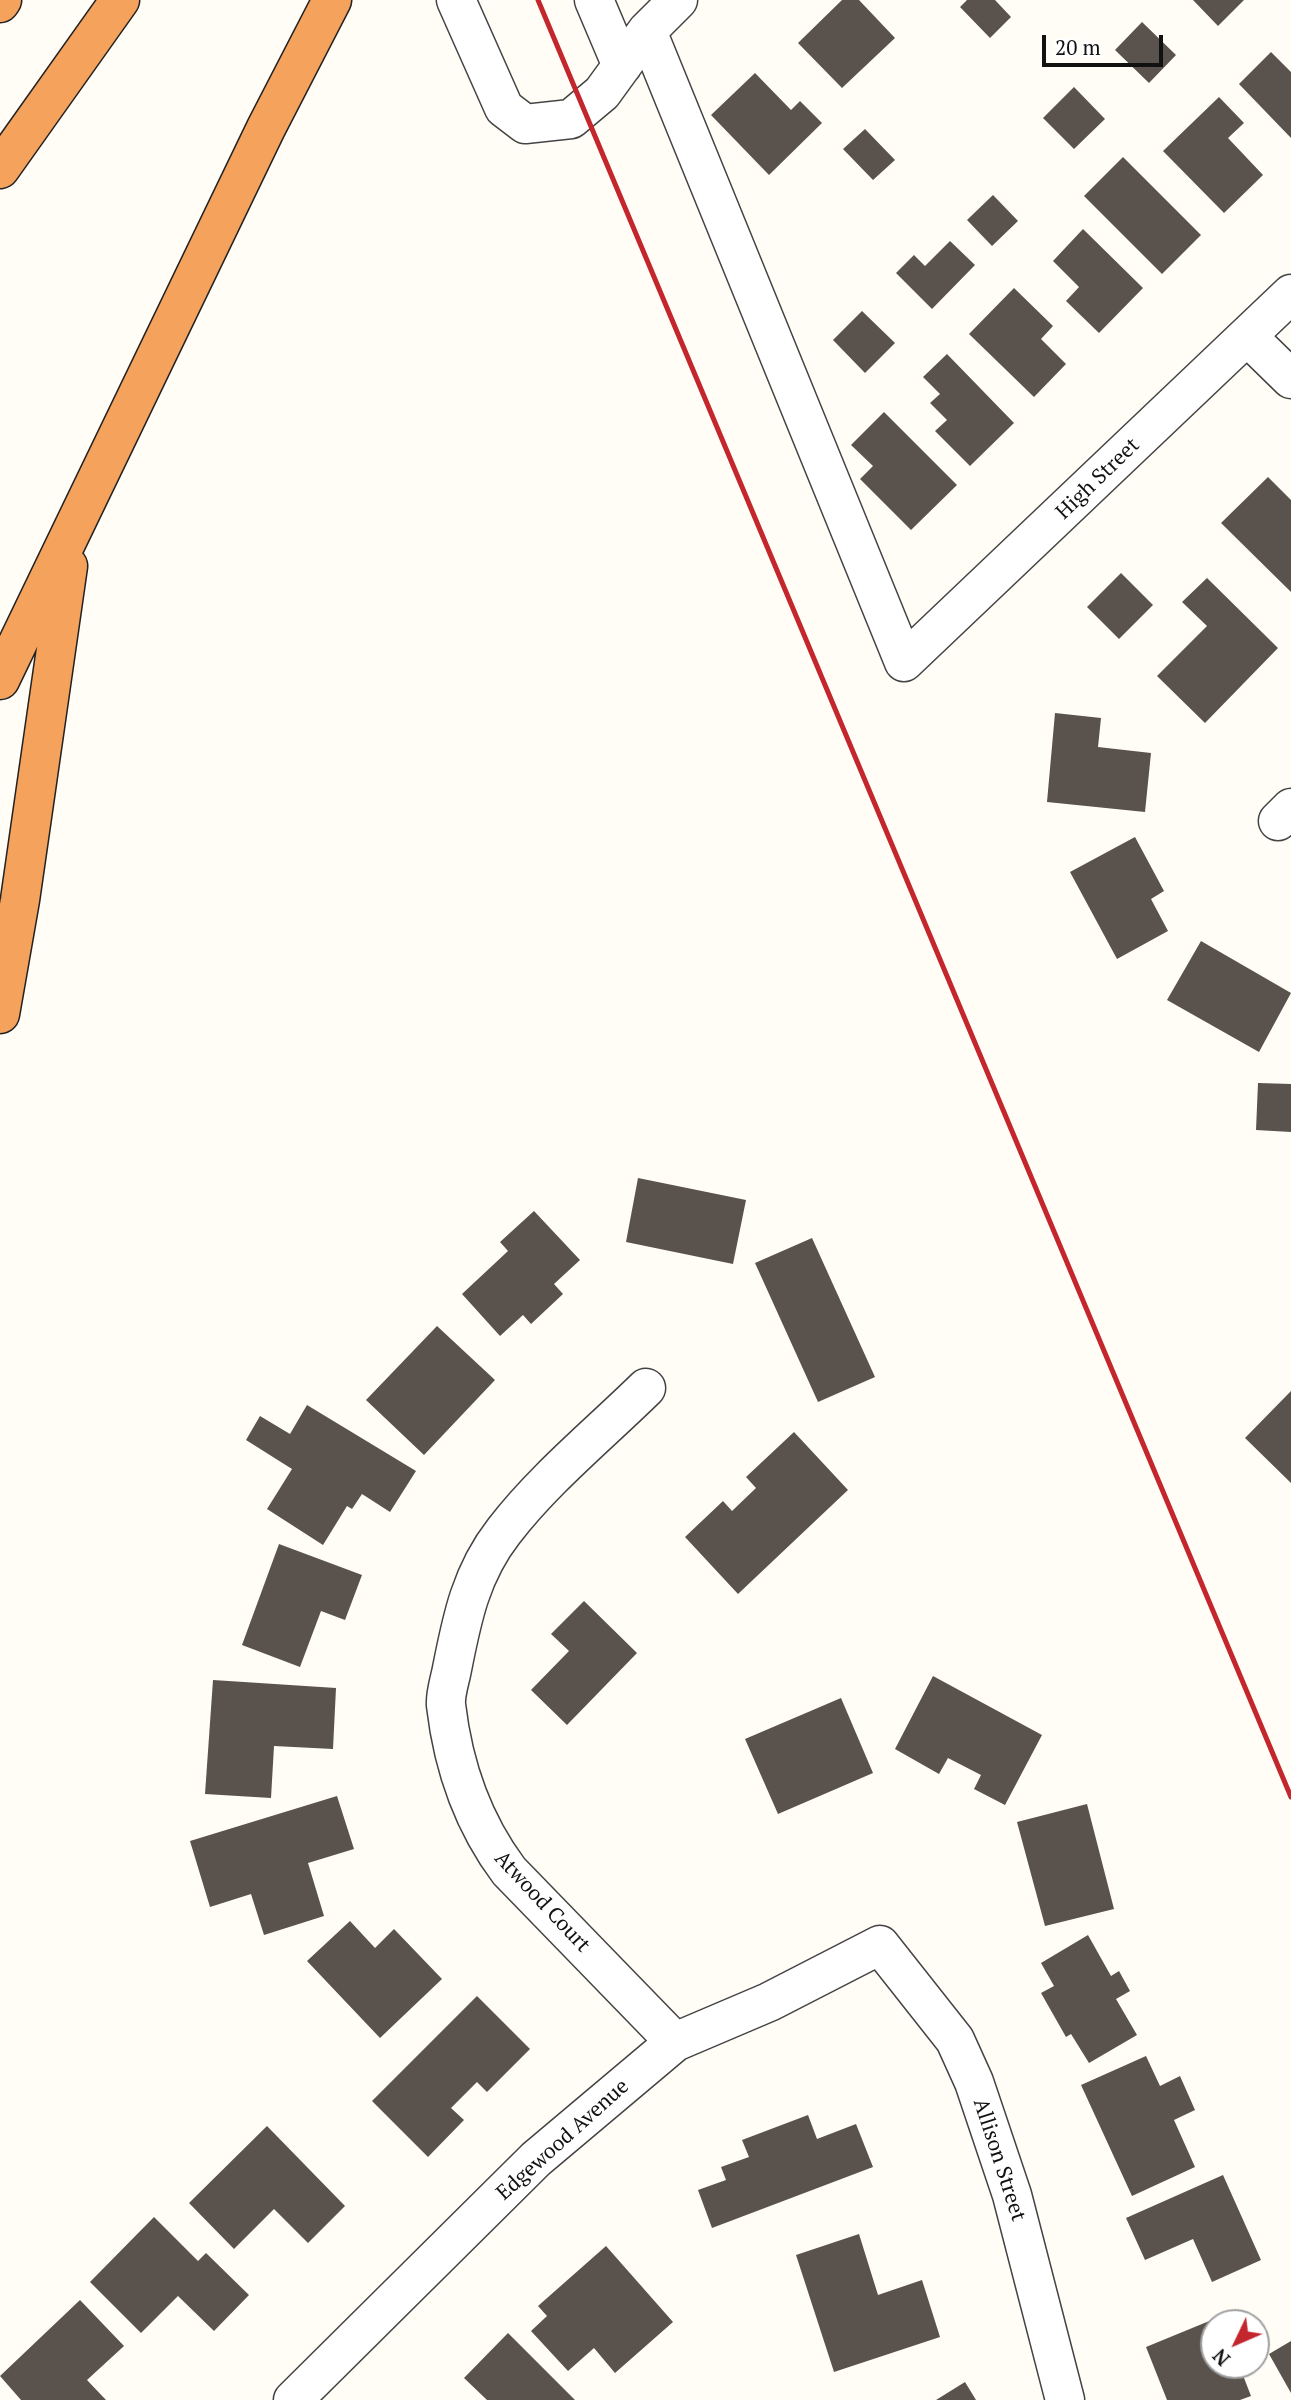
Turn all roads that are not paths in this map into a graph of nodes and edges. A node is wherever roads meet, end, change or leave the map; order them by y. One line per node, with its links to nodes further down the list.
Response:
1 (120, 0): 8 (highway)
2 (332, 0): 12 (highway)
3 (456, 0): 7 (street)
4 (594, 0): 7 (street)
5 (678, 0): 6 (street)
6 (647, 32): 7 (street); 10 (street, High Street)
7 (622, 66)
8 (0, 169)
9 (1291, 294): 10 (street, High Street)
10 (1247, 337): 11 (street)
11 (1291, 379)
12 (74, 530): 13 (highway); 14 (highway)
13 (0, 680)
14 (0, 1014)
15 (646, 1388): 17 (street, Atwood Court)
16 (880, 1945): 17 (street, Edgewood Avenue); 19 (street, Allison Street)
17 (675, 2042): 18 (street, Edgewood Avenue)
18 (293, 2400)
19 (1065, 2400)

